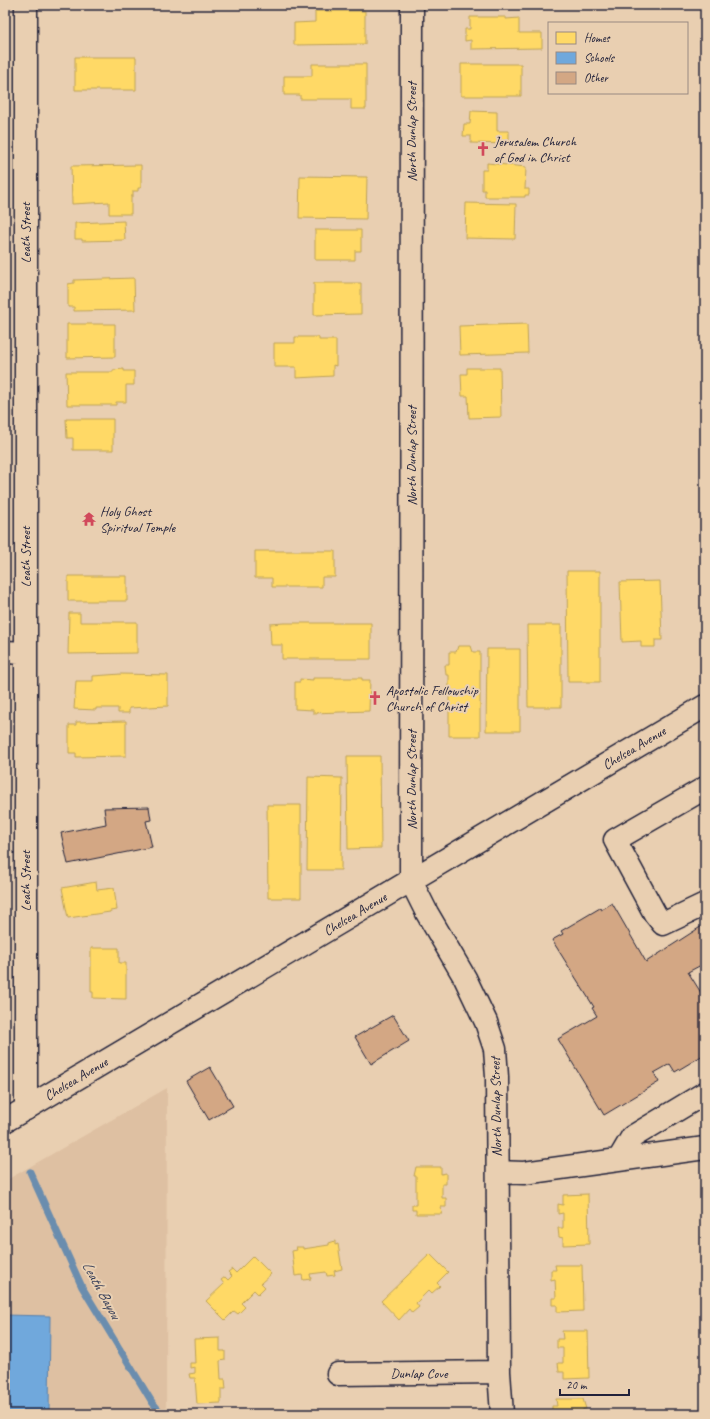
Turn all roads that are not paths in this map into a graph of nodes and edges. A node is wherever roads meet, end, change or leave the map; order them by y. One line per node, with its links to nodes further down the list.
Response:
1 (26, 5): 3 (street, Leath Street)
2 (412, 5): 6 (street, North Dunlap Street)
3 (15, 653): 9 (street, Leath Street)
4 (705, 706): 6 (street, Chelsea Avenue)
5 (705, 788): 7 (street)
6 (411, 881): 9 (street, Chelsea Avenue); 13 (street, North Dunlap Street)
7 (705, 904)
8 (705, 1093): 12 (street)
9 (26, 1109): 10 (street, Chelsea Avenue)
10 (5, 1121)
11 (705, 1148): 12 (street)
12 (620, 1159): 13 (street)
13 (498, 1172): 14 (street, North Dunlap Street)
14 (499, 1372): 15 (street, Dunlap Cove); 16 (street, North Dunlap Street)
15 (338, 1374)
16 (502, 1414)

